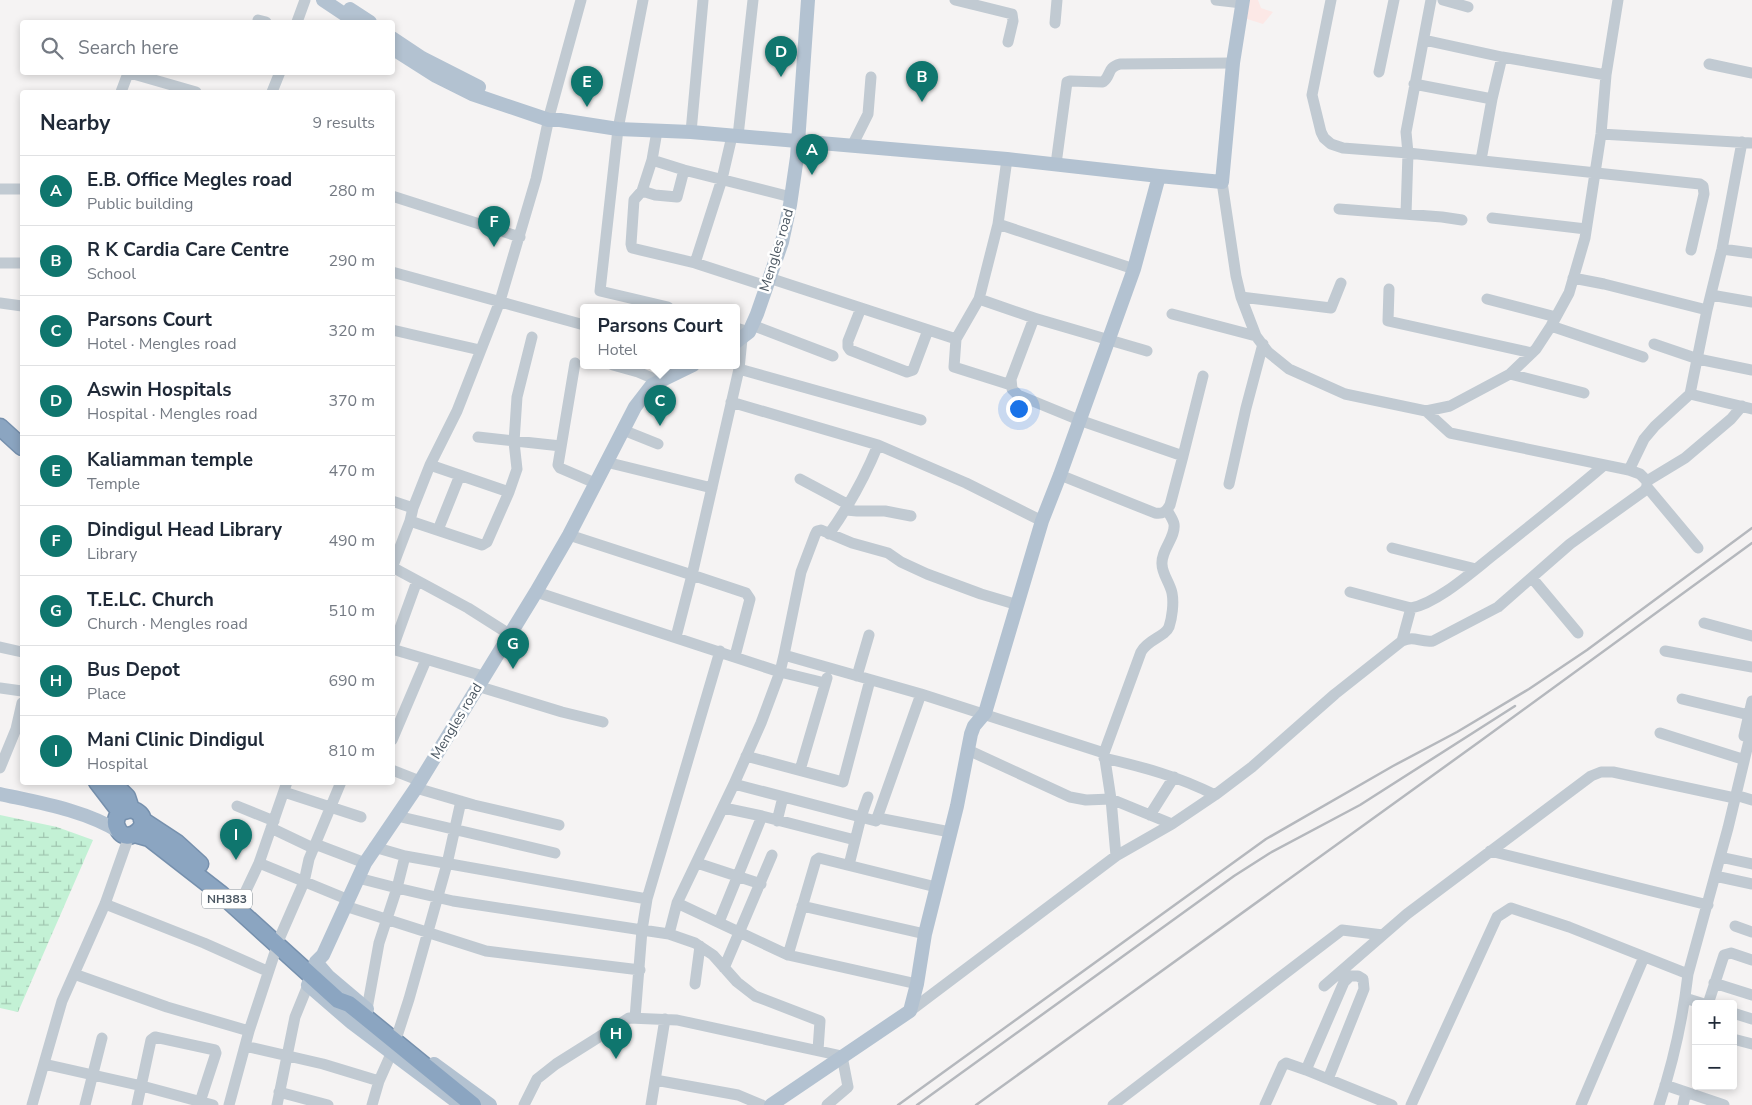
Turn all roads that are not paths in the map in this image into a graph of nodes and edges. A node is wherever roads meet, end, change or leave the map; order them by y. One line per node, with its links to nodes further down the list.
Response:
1 (305, 0): 19 (street)
2 (323, 0): 20 (main road)
3 (337, 0): 21 (main road)
4 (581, 0): 41 (street)
5 (643, 0): 42 (street)
6 (703, 0): 44 (street)
7 (752, 0): 46 (street)
8 (808, 0): 47 (main road, Mengles road)
9 (956, 0): 24 (street)
10 (1057, 0): 22 (street)
11 (1216, 0): 17 (street)
12 (1331, 0): 50 (street)
13 (1394, 0): 29 (street)
14 (1431, 0): 23 (street)
15 (1443, 0): 18 (street)
16 (1618, 0): 34 (street)
17 (1242, 2): 27 (main road)
18 (1468, 7)
19 (298, 20)
20 (353, 20)
21 (367, 20)
22 (1056, 23)
23 (1424, 40): 26 (street); 36 (street)
24 (1008, 42)
25 (395, 44): 41 (main road)
26 (1502, 57): 34 (street); 40 (street)
27 (1233, 63): 54 (street); 59 (main road)
28 (1709, 64): 30 (street)
29 (1378, 72)
30 (1752, 73)
31 (128, 75): 37 (street)
32 (137, 75): 38 (street)
33 (279, 75): 39 (street)
34 (1606, 75): 45 (street)
35 (871, 77): 49 (street)
36 (1414, 84): 40 (street); 50 (street)
37 (123, 90)
38 (189, 90)
39 (273, 90)
40 (1492, 98): 53 (street)
41 (553, 118): 42 (main road); 71 (street)
42 (618, 129): 43 (main road); 91 (street)
43 (657, 131): 44 (main road); 52 (street)
44 (691, 132): 46 (main road)
45 (1601, 134): 48 (street); 56 (street)
46 (735, 136): 47 (main road); 58 (street)
47 (796, 142): 49 (main road); 64 (main road, Mengles road)
48 (1747, 143): 72 (street)
49 (852, 146): 51 (main road)
50 (1408, 153): 53 (street); 66 (street)
51 (1007, 159): 54 (main road); 69 (street)
52 (652, 160): 55 (street); 62 (street)
53 (1481, 160): 56 (street)
54 (1056, 164): 57 (main road)
55 (684, 170): 58 (street); 62 (street)
56 (1595, 173): 70 (street); 73 (street)
57 (1159, 176): 59 (main road); 78 (main road)
58 (722, 179): 64 (street); 77 (street)
59 (1222, 182): 85 (street)
60 (0, 189): 61 (street)
61 (20, 189)
62 (642, 191): 77 (street)
63 (395, 197): 71 (street)
64 (791, 197): 81 (main road, Mengles road)
65 (1339, 209): 66 (street)
66 (1406, 214): 68 (street)
67 (1492, 218): 70 (street)
68 (1462, 220)
69 (998, 224): 78 (street); 86 (street)
70 (1586, 229): 80 (street)
71 (520, 237): 88 (street)
72 (1722, 249): 74 (street); 84 (street)
73 (1691, 250)
74 (1752, 253)
75 (0, 263): 76 (street)
76 (20, 263)
77 (696, 264): 81 (street)
78 (1134, 269): 105 (main road)
79 (395, 273): 88 (street)
80 (1573, 278): 94 (street); 97 (street)
81 (767, 282): 93 (street); 101 (main road, Mengles road)
82 (1341, 283): 85 (street)
83 (1389, 289): 109 (street)
84 (1711, 295): 89 (street); 94 (street)
85 (1241, 297): 104 (street)
86 (979, 299): 96 (street); 103 (street)
87 (1487, 299): 97 (street)
88 (500, 300): 98 (street); 107 (street)
89 (1752, 302)
90 (0, 303): 92 (street)
91 (656, 304)
92 (20, 306)
93 (861, 308): 99 (street); 99 (street)
94 (1707, 310): 112 (street)
95 (1172, 314): 104 (street)
96 (1034, 318): 105 (street); 122 (street)
97 (1554, 322): 109 (street); 111 (street)
98 (580, 324)
99 (928, 330): 103 (street)
100 (395, 331): 107 (street)
101 (743, 334): 110 (street); 113 (street)
102 (532, 337): 135 (street)
103 (956, 339): 122 (street)
104 (1260, 340): 127 (street); 149 (street)
105 (1108, 341): 108 (street); 130 (main road)
106 (1654, 344): 112 (street)
107 (480, 350): 142 (street)
108 (1147, 351)
109 (1532, 353): 119 (street)
110 (833, 356)
111 (1643, 358)
112 (1698, 359): 118 (street); 124 (street)
113 (740, 360)
114 (575, 363): 139 (street)
115 (627, 369): 121 (street)
116 (684, 369): 121 (main road, Mengles road)
117 (739, 369): 125 (street); 129 (street)
118 (1752, 370)
119 (1510, 374): 123 (street); 127 (street)
120 (1203, 376): 140 (street)
121 (659, 381): 132 (main road, Mengles road)
122 (1012, 385): 130 (street)
123 (1584, 393)
124 (1690, 394): 126 (street); 144 (street)
125 (731, 402): 138 (street); 151 (street)
126 (1747, 408): 150 (street)
127 (1426, 410): 143 (street)
128 (0, 416): 133 (highway)
129 (921, 420)
130 (1079, 420): 140 (street); 146 (main road)
131 (0, 427): 137 (highway)
132 (623, 430): 136 (street); 141 (main road, Mengles road)
133 (20, 433)
134 (478, 437): 135 (street)
135 (514, 442): 139 (street); 152 (street)
136 (658, 444)
137 (20, 445)
138 (878, 445): 154 (street); 159 (street)
139 (561, 446): 148 (street)
140 (1183, 456): 156 (street)
141 (606, 462): 148 (main road, Mengles road); 151 (street)
142 (430, 465): 145 (street); 155 (street)
143 (1603, 466): 144 (street); 167 (street)
144 (1629, 470): 150 (street)
145 (460, 475): 152 (street); 160 (street)
146 (1060, 475): 156 (street); 159 (main road)
147 (800, 479): 154 (street)
148 (595, 483): 162 (main road, Mengles road)
149 (1229, 484)
150 (1647, 484): 164 (street); 169 (street)
151 (712, 488): 168 (street)
152 (510, 492): 160 (street)
153 (395, 502): 155 (street)
154 (848, 507): 157 (street); 161 (street)
155 (413, 508): 158 (street)
156 (1167, 510): 211 (street)
157 (911, 516)
158 (410, 521): 160 (street); 165 (street)
159 (1042, 521): 173 (main road)
160 (438, 530)
161 (829, 534): 173 (street); 188 (street)
162 (569, 535): 168 (street); 171 (main road, Mengles road)
163 (1392, 548): 167 (street)
164 (1698, 548)
165 (395, 562)
166 (395, 568): 170 (street)
167 (1476, 569): 174 (street)
168 (692, 576): 180 (street); 189 (street)
169 (1532, 578): 176 (street); 181 (street)
170 (417, 581): 177 (street); 182 (street)
171 (536, 592): 177 (main road, Mengles road); 180 (street)
172 (1350, 592): 174 (street)
173 (1018, 605): 204 (main road)
174 (1410, 608): 181 (street)
175 (1704, 623): 179 (street)
176 (1578, 633)
177 (509, 634): 196 (main road, Mengles road)
178 (869, 635): 194 (street)
179 (1752, 636)
180 (676, 637): 185 (street)
181 (1402, 641): 226 (street)
182 (395, 643)
183 (0, 647): 187 (street)
184 (395, 650): 190 (street)
185 (720, 651): 189 (street); 273 (street)
186 (1665, 651): 192 (street)
187 (20, 652)
188 (784, 655): 191 (street); 193 (street)
189 (734, 656): 193 (street)
190 (426, 660): 196 (street); 207 (street)
191 (832, 668): 194 (street); 197 (street)
192 (1752, 668)
193 (780, 672): 197 (street); 210 (street)
194 (857, 676): 195 (street)
195 (870, 680): 200 (street); 215 (street)
196 (480, 681): 205 (street); 218 (main road, Mengles road)
197 (825, 683): 215 (street)
198 (0, 688): 199 (street)
199 (20, 691)
200 (921, 694): 204 (street); 240 (street)
201 (1682, 699): 206 (street)
202 (1752, 701): 206 (street)
203 (20, 712): 214 (street)
204 (986, 714): 209 (main road); 211 (street)
205 (603, 722)
206 (1750, 722): 212 (street); 225 (street)
207 (395, 733)
208 (1660, 733): 212 (street)
209 (968, 750): 230 (street); 248 (main road)
210 (746, 756): 215 (street); 219 (street)
211 (1104, 756): 217 (street); 230 (street)
212 (1740, 758): 229 (street)
213 (1752, 758): 225 (street)
214 (0, 768)
215 (800, 770)
216 (395, 772): 218 (street)
217 (1174, 777): 226 (street); 235 (street)
218 (418, 784): 231 (street); 236 (main road, Mengles road)
219 (734, 784): 227 (street); 234 (street)
220 (99, 785): 242 (highway, NH383)
221 (115, 785): 242 (highway, NH383)
222 (340, 785): 233 (street)
223 (286, 787): 233 (street); 243 (street)
224 (0, 794): 242 (main road)
225 (1744, 794): 246 (street)
226 (1215, 795): 244 (street)
227 (783, 797): 239 (street); 241 (street)
228 (868, 797): 239 (street)
229 (1730, 797): 246 (street); 252 (street)
230 (1111, 799): 235 (street); 256 (street)
231 (461, 801): 245 (street); 247 (street)
232 (237, 806): 243 (street)
233 (330, 806): 238 (street); 250 (street)
234 (724, 808): 237 (street); 259 (street)
235 (1150, 815): 244 (street)
236 (397, 816): 247 (street); 251 (main road, Mengles road)
237 (762, 816): 241 (street); 264 (street)
238 (361, 817)
239 (861, 817): 240 (street); 249 (street)
240 (878, 818): 248 (street)
241 (777, 820): 249 (street)
242 (128, 823): 274 (highway, NH383); 276 (street); 290 (highway, NH383)
243 (272, 824): 250 (street); 260 (street)
244 (1172, 824): 256 (street)
245 (559, 825)
246 (1728, 828): 257 (street)
247 (455, 830): 253 (street); 261 (street)
248 (950, 832): 270 (main road)
249 (855, 840): 263 (street)
250 (314, 846): 258 (street); 267 (street)
251 (374, 847): 255 (street); 258 (main road, Mengles road)
252 (1490, 851): 278 (street); 289 (street)
253 (555, 853)
254 (772, 855): 268 (street)
255 (405, 856): 261 (street); 271 (street)
256 (1116, 856): 310 (street)
257 (1720, 857): 262 (street); 265 (street)
258 (365, 862): 266 (main road, Mengles road)
259 (697, 862): 264 (street); 277 (street)
260 (259, 863): 267 (street); 274 (street)
261 (447, 864): 272 (street); 273 (street)
262 (1752, 864)
263 (848, 865): 270 (street); 279 (street)
264 (738, 876): 268 (street); 281 (street)
265 (1715, 876): 269 (street); 278 (street)
266 (358, 878): 271 (street); 275 (main road, Mengles road)
267 (304, 882): 275 (street); 290 (street)
268 (761, 884): 285 (street)
269 (1752, 884)
270 (936, 887): 288 (main road)
271 (397, 888): 272 (street); 280 (street)
272 (437, 897): 283 (street); 284 (street)
273 (647, 899): 283 (street)
274 (241, 901): 290 (highway, NH383)
275 (347, 903): 280 (street); 298 (main road, Mengles road)
276 (105, 904): 297 (street); 299 (street)
277 (677, 904): 281 (street); 287 (street)
278 (1708, 905): 300 (street)
279 (802, 906): 288 (street); 292 (street)
280 (386, 919): 284 (street); 309 (street)
281 (719, 922): 285 (street)
282 (1735, 926): 286 (street)
283 (642, 930): 287 (street); 296 (street)
284 (427, 932): 296 (street); 316 (street)
285 (740, 932): 292 (street); 295 (street)
286 (1752, 932)
287 (669, 934): 291 (street)
288 (924, 934): 303 (main road)
289 (1383, 934): 304 (street); 352 (street)
290 (278, 942): 297 (street); 298 (highway, NH383)
291 (700, 946): 295 (street); 302 (street)
292 (788, 955): 303 (street)
293 (1644, 957): 300 (street); 355 (street); 356 (street)
294 (1752, 960): 301 (street)
295 (724, 968): 321 (street)
296 (640, 970): 312 (street)
297 (268, 971): 315 (street)
298 (313, 973): 309 (highway); 322 (main road); 323 (street)
299 (74, 974): 315 (street); 325 (street)
300 (1688, 974): 306 (street)
301 (1714, 983): 305 (street); 308 (street)
302 (695, 984)
303 (917, 984): 310 (main road)
304 (1324, 986)
305 (1752, 995)
306 (1685, 998): 307 (street); 331 (street)
307 (1692, 1000)
308 (1709, 1000)
309 (359, 1008): 316 (main road); 345 (highway)
310 (910, 1012): 324 (main road)
311 (1737, 1014): 313 (street)
312 (635, 1018): 314 (street); 347 (street)
313 (1752, 1019)
314 (665, 1020): 321 (street); 329 (street)
315 (249, 1031): 320 (street)
316 (398, 1033): 346 (main road)
317 (102, 1038): 327 (street)
318 (1737, 1040): 319 (street)
319 (1752, 1044)
320 (245, 1046): 323 (street); 341 (street)
321 (818, 1050): 324 (street)
322 (391, 1054): 330 (street); 336 (main road)
323 (287, 1056): 330 (street); 333 (street)
324 (842, 1056): 350 (main road); 351 (street)
325 (44, 1064): 327 (street); 337 (street)
326 (1306, 1070): 328 (street); 328 (street); 353 (street)
327 (92, 1075): 332 (street); 338 (street)
328 (1328, 1079): 354 (street)
329 (655, 1080): 348 (street); 349 (street)
330 (379, 1081): 344 (street)
331 (1665, 1085): 334 (street); 357 (street)
332 (142, 1086): 335 (street); 335 (street); 339 (street)
333 (279, 1092): 342 (street); 343 (street)
334 (1686, 1092): 358 (street); 359 (street)
335 (199, 1103): 340 (street)
336 (454, 1103)
337 (32, 1105)
338 (85, 1105)
339 (137, 1105)
340 (213, 1105)
341 (229, 1105)
342 (277, 1105)
343 (328, 1105)
344 (372, 1105)
345 (473, 1105)
346 (490, 1105)
347 (524, 1105)
348 (652, 1105)
349 (762, 1105)
350 (771, 1105)
351 (826, 1105)
352 (1113, 1105)
353 (1265, 1105)
354 (1392, 1105)
355 (1412, 1105)
356 (1581, 1105)
357 (1659, 1105)
358 (1683, 1105)
359 (1724, 1105)

